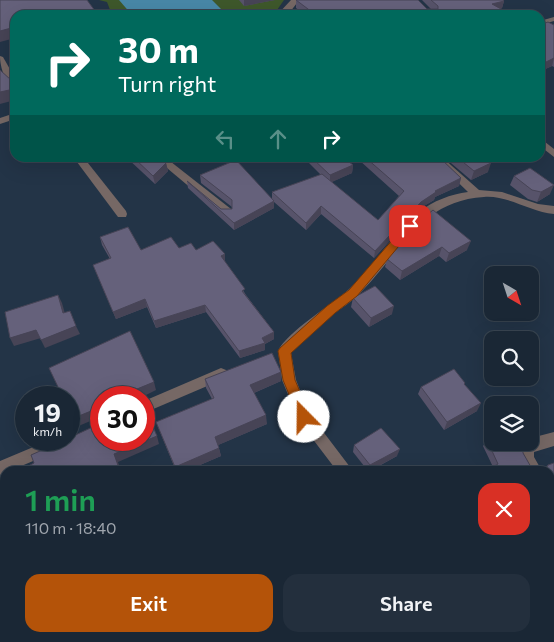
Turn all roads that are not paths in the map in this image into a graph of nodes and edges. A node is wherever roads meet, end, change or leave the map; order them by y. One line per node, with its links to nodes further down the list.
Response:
1 (0, 59): 2 (street)
2 (10, 77)
3 (82, 162): 9 (street)
4 (165, 162): 8 (street)
5 (442, 162): 6 (street)
6 (477, 194): 7 (street); 10 (street)
7 (554, 210)
8 (227, 212)
9 (122, 214)
10 (284, 351): 11 (street); 17 (street)
11 (266, 357)
12 (231, 369): 13 (street)
13 (155, 402)
14 (554, 439): 18 (street)
15 (40, 451): 16 (street)
16 (5, 466)
17 (342, 466)
18 (532, 466)

